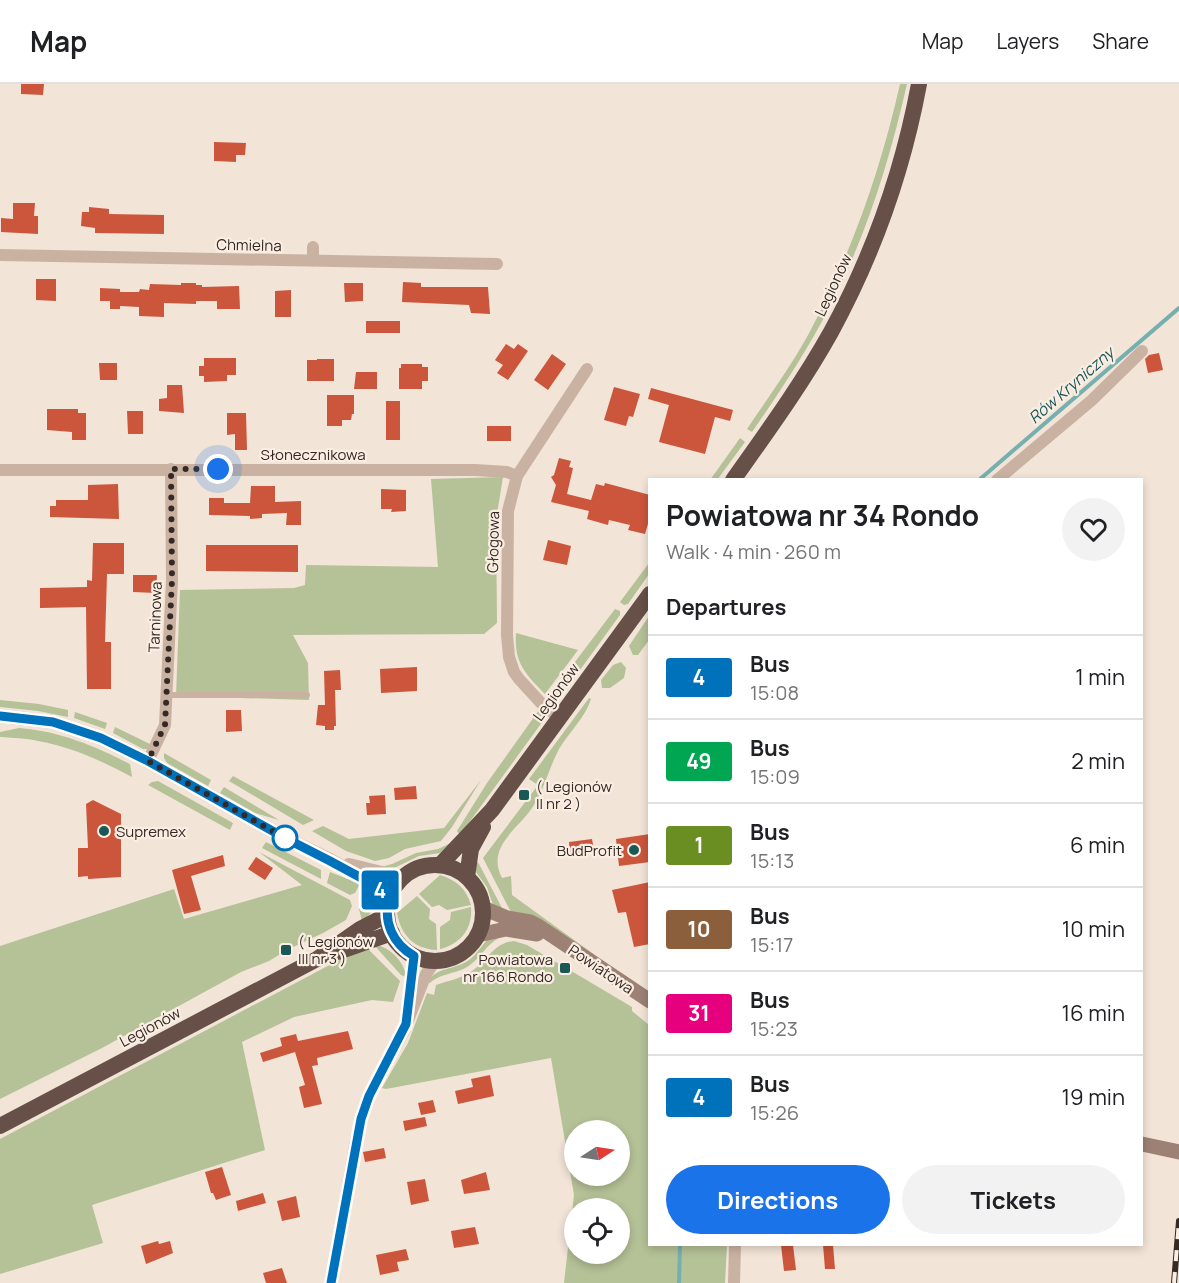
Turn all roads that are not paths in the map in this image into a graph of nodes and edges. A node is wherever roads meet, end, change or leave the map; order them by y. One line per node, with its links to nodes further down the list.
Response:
1 (919, 84): 11 (highway, Legionów)
2 (314, 247): 4 (street)
3 (0, 255): 4 (street, Chmielna)
4 (313, 261): 5 (street, Chmielna)
5 (497, 264)
6 (1142, 351): 12 (street)
7 (587, 369): 10 (street, Głogowa)
8 (171, 469): 9 (street, Słonecznikowa); 10 (street, Słonecznikowa); 14 (street, Tarninowa)
9 (0, 470)
10 (516, 476): 17 (street, Głogowa)
11 (734, 478)
12 (999, 478)
13 (648, 597): 17 (highway, Legionów)
14 (167, 695): 15 (lane); 18 (street, Tarninowa)
15 (307, 695)
16 (0, 716): 18 (street)
17 (559, 718): 19 (highway, Legionów)
18 (148, 761): 20 (street)
19 (492, 810): 21 (highway, Legionów); 22 (highway, Legionów)
20 (330, 861): 23 (street); 24 (street)
21 (440, 865): 22 (highway); 23 (highway)
22 (467, 877): 25 (highway)
23 (402, 878): 24 (highway)
24 (390, 898): 26 (highway)
25 (483, 908): 28 (highway); 29 (main road, Powiatowa)
26 (387, 915): 27 (highway); 31 (highway, Legionów)
27 (392, 933): 30 (highway); 31 (highway, Legionów)
28 (477, 935): 29 (main road, Powiatowa); 32 (highway)
29 (551, 937): 33 (main road, Powiatowa)
30 (414, 956): 32 (highway); 34 (street)
31 (317, 959): 35 (highway, Legionów)
32 (435, 961): 34 (street)
33 (648, 1000)
34 (408, 1018): 39 (street)
35 (0, 1126)
36 (1148, 1145): 37 (main road)
37 (1179, 1152)
38 (735, 1246): 40 (street)
39 (331, 1283)
40 (734, 1283)

